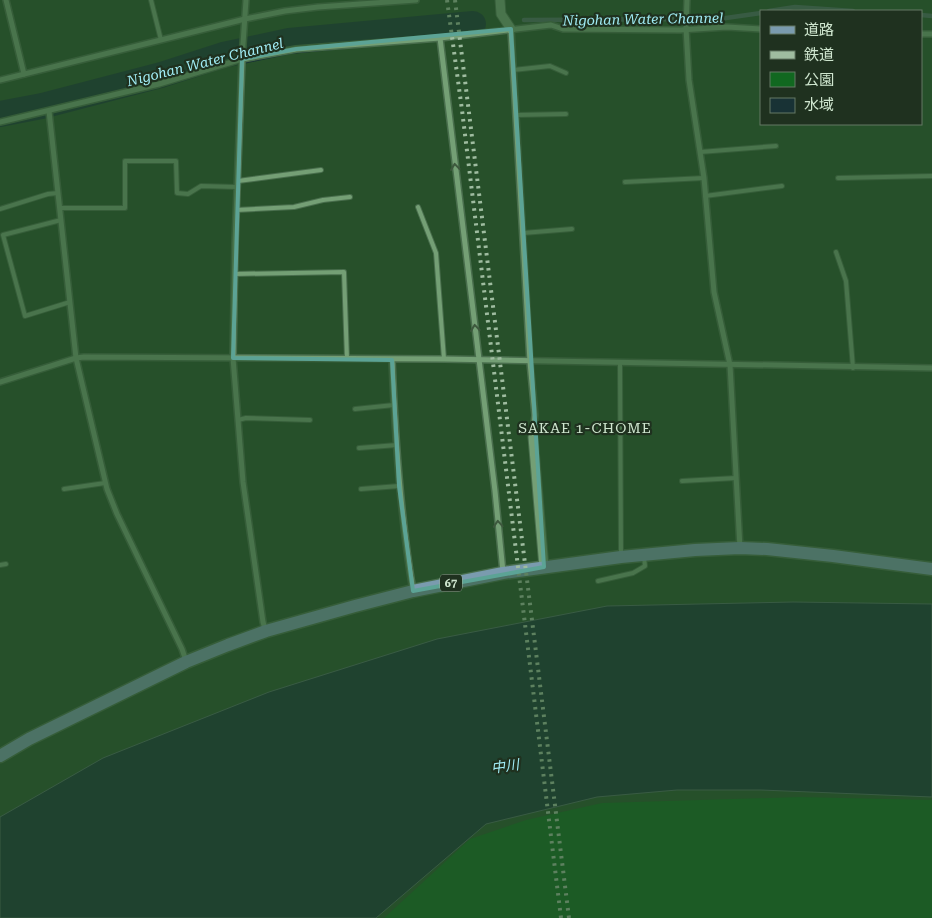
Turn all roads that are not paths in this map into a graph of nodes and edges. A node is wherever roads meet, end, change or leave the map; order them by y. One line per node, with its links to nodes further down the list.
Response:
1 (6, 0): 18 (street)
2 (151, 0): 14 (lane)
3 (246, 0): 9 (street)
4 (323, 0): 8 (lane)
5 (414, 0): 8 (street)
6 (500, 0): 11 (street)
7 (687, 0): 10 (street)
8 (323, 7): 9 (street)
9 (245, 19): 14 (street); 15 (street)
10 (686, 28): 11 (street); 12 (street); 25 (street)
11 (511, 29): 13 (street); 16 (street)
12 (760, 29)
13 (440, 38): 15 (street); 51 (street, one-way to 13)
14 (161, 40): 18 (street)
15 (242, 59): 20 (street); 31 (street)
16 (513, 70): 17 (lane); 22 (street)
17 (566, 73)
18 (24, 74): 19 (street)
19 (0, 80)
20 (49, 111): 23 (street); 33 (street)
21 (566, 114): 22 (lane)
22 (516, 115): 42 (street)
23 (0, 122)
24 (776, 146): 25 (lane)
25 (700, 152): 28 (street)
26 (321, 170): 31 (lane)
27 (932, 176): 29 (lane)
28 (704, 178): 30 (lane); 35 (street)
29 (838, 178)
30 (625, 182)
31 (237, 184): 37 (lane); 39 (street)
32 (782, 186): 35 (lane)
33 (58, 193): 37 (street); 38 (lane)
34 (350, 196): 39 (lane)
35 (705, 196): 54 (street)
36 (418, 207): 50 (lane)
37 (60, 208): 40 (street)
38 (0, 209)
39 (236, 210): 44 (street)
40 (61, 220): 45 (street); 45 (lane)
41 (572, 229): 42 (lane)
42 (523, 233): 52 (street)
43 (836, 252): 55 (lane)
44 (234, 274): 47 (street); 48 (lane)
45 (70, 302): 46 (street)
46 (76, 358): 47 (street); 57 (street); 67 (street)
47 (234, 358): 48 (street); 60 (street)
48 (347, 359): 49 (street)
49 (392, 360): 50 (street); 58 (street)
50 (444, 360): 51 (street)
51 (479, 360): 52 (street); 78 (street, one-way to 51)
52 (530, 362): 53 (street); 62 (street)
53 (620, 363): 54 (street); 73 (lane)
54 (730, 365): 55 (street); 65 (street)
55 (853, 368): 56 (street)
56 (932, 368)
57 (0, 382)
58 (394, 405): 59 (lane); 63 (street)
59 (355, 409)
60 (238, 420): 61 (lane); 81 (street)
61 (310, 420)
62 (533, 437): 76 (street)
63 (396, 445): 64 (lane); 68 (street)
64 (359, 448)
65 (736, 478): 66 (lane); 71 (street)
66 (682, 481)
67 (105, 483): 69 (lane); 82 (street)
68 (400, 486): 70 (lane); 80 (street)
69 (64, 489)
70 (361, 489)
71 (740, 548): 72 (main road, 67); 77 (main road, 67)
72 (643, 555): 73 (main road, 67); 79 (lane)
73 (622, 557): 76 (main road, 67)
74 (6, 564): 75 (lane)
75 (0, 565)
76 (544, 567): 78 (main road, 67)
77 (932, 569)
78 (503, 573): 80 (main road, 67)
79 (598, 581)
80 (413, 591): 81 (main road, 67)
81 (266, 631): 82 (main road, 67)
82 (186, 662): 83 (main road, 67)
83 (0, 756)

